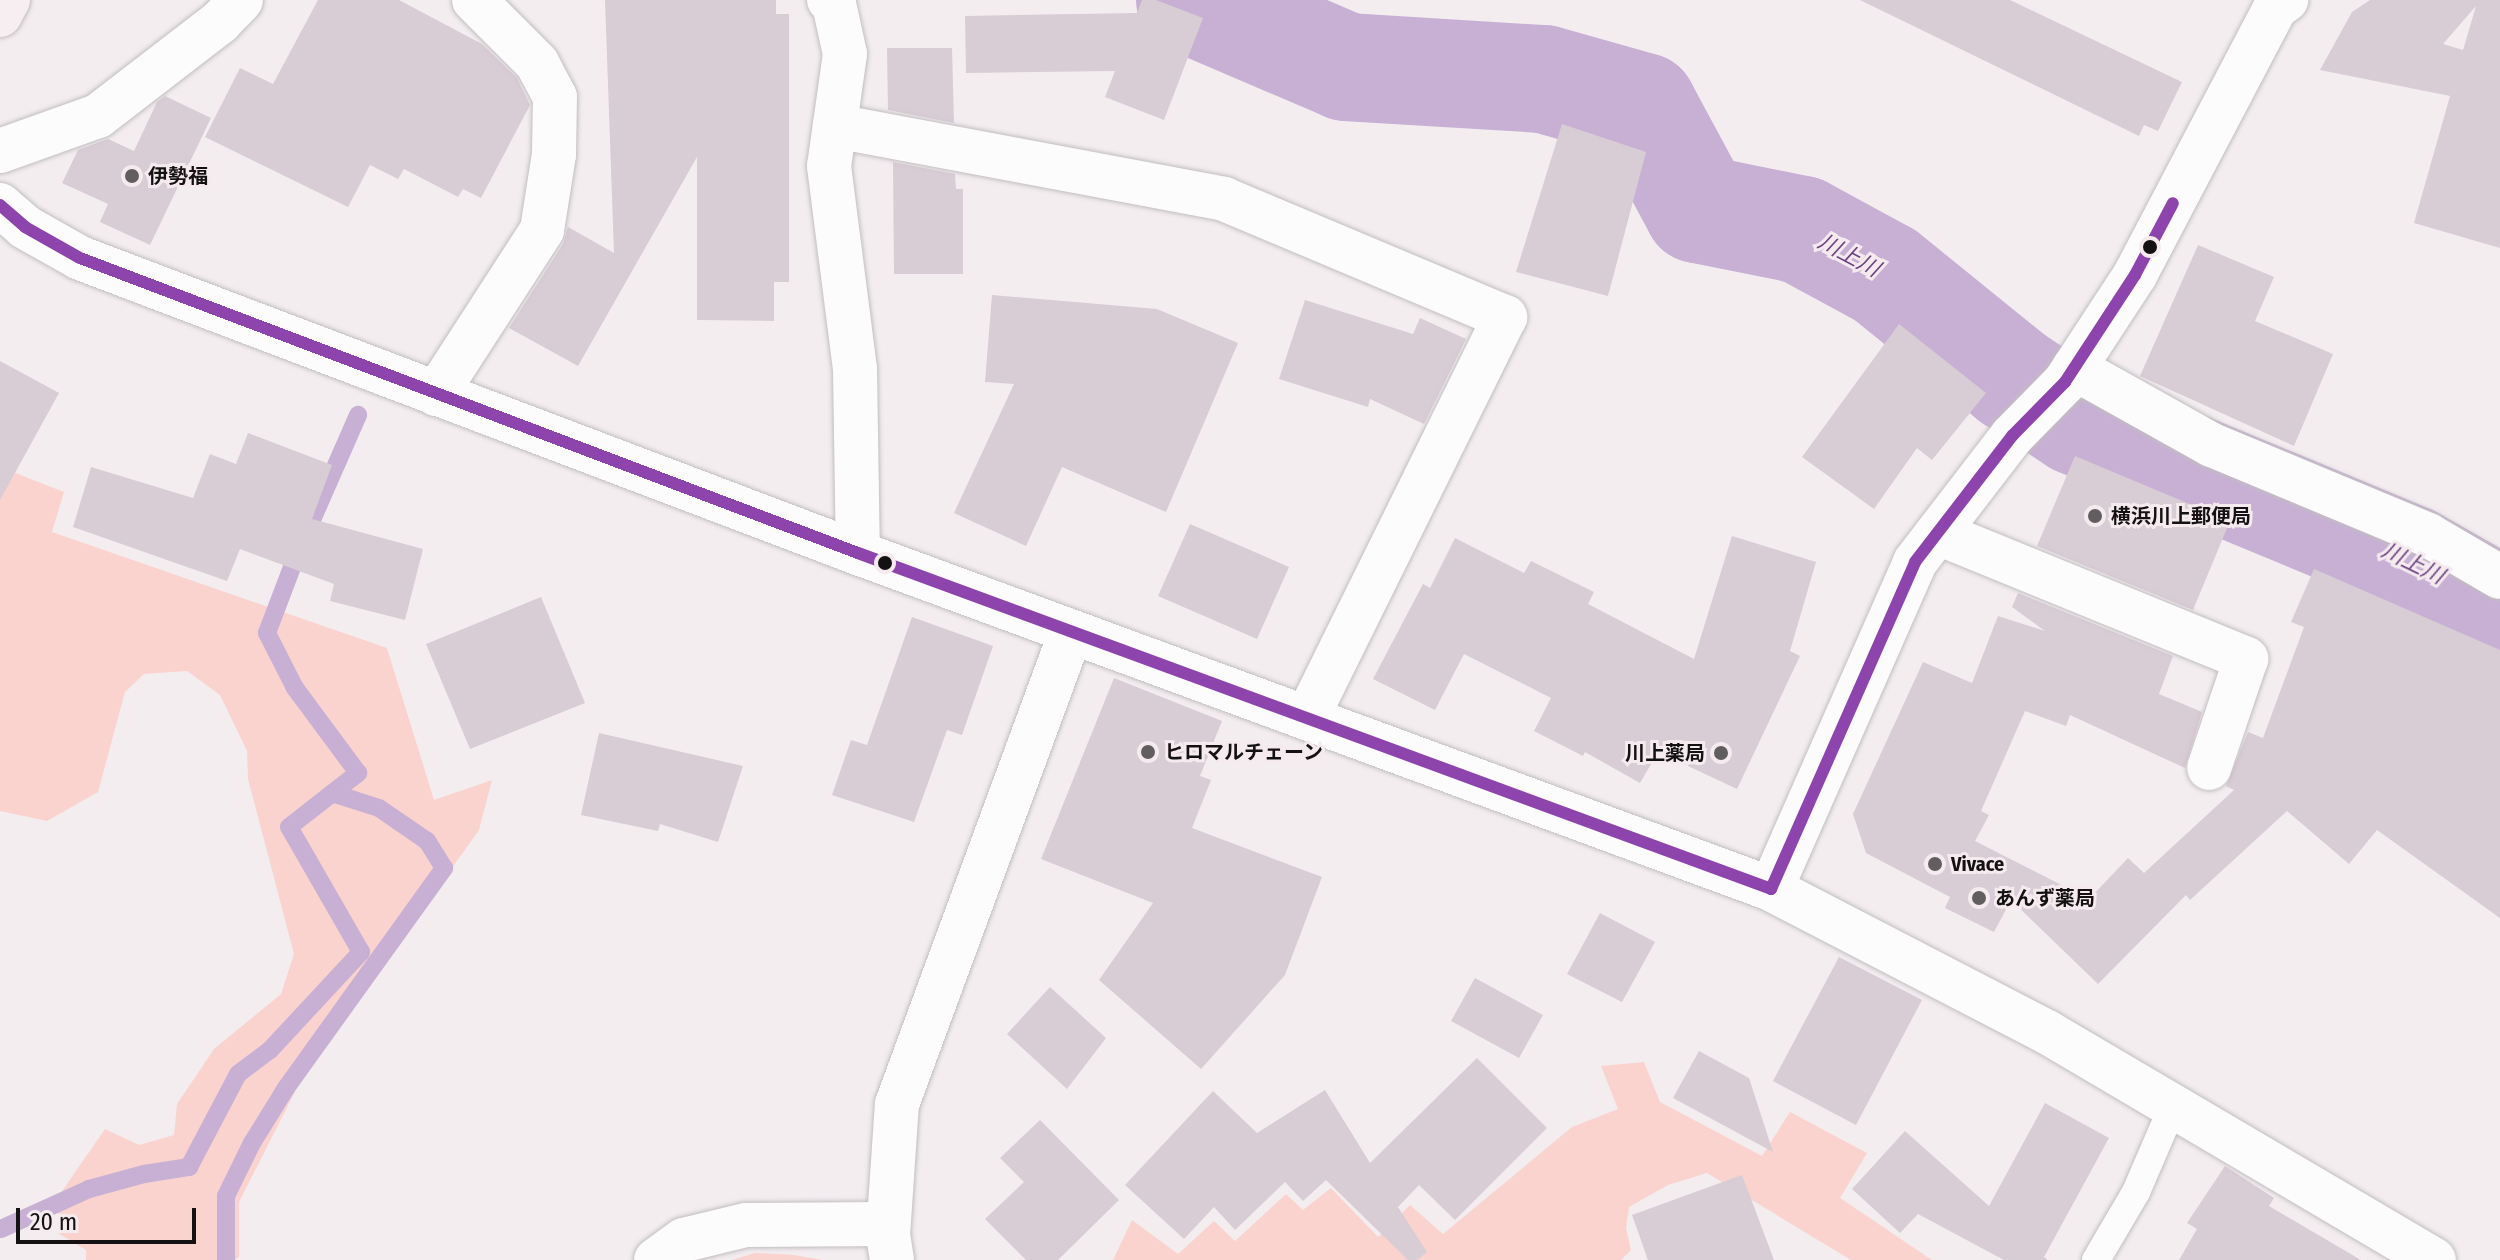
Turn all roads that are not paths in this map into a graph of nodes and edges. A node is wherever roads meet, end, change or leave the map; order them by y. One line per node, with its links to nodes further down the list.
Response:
1 (8, 0): 6 (highway)
2 (241, 0): 8 (street)
3 (474, 0): 11 (street)
4 (829, 0): 7 (street)
5 (2268, 3): 10 (street)
6 (0, 15)
7 (835, 126): 13 (street); 16 (street)
8 (0, 151)
9 (0, 205): 11 (street)
10 (2069, 375): 12 (street); 14 (street)
11 (436, 394): 13 (street)
12 (1938, 533): 17 (street); 18 (street)
13 (858, 553): 15 (street)
14 (2500, 577)
15 (1071, 632): 16 (street); 20 (street)
16 (1307, 718): 18 (street)
17 (2209, 768)
18 (1771, 889): 19 (street)
19 (2173, 1106): 21 (street); 23 (lane)
20 (890, 1242): 22 (street)
21 (2427, 1258)
22 (656, 1260)
23 (2096, 1260)

